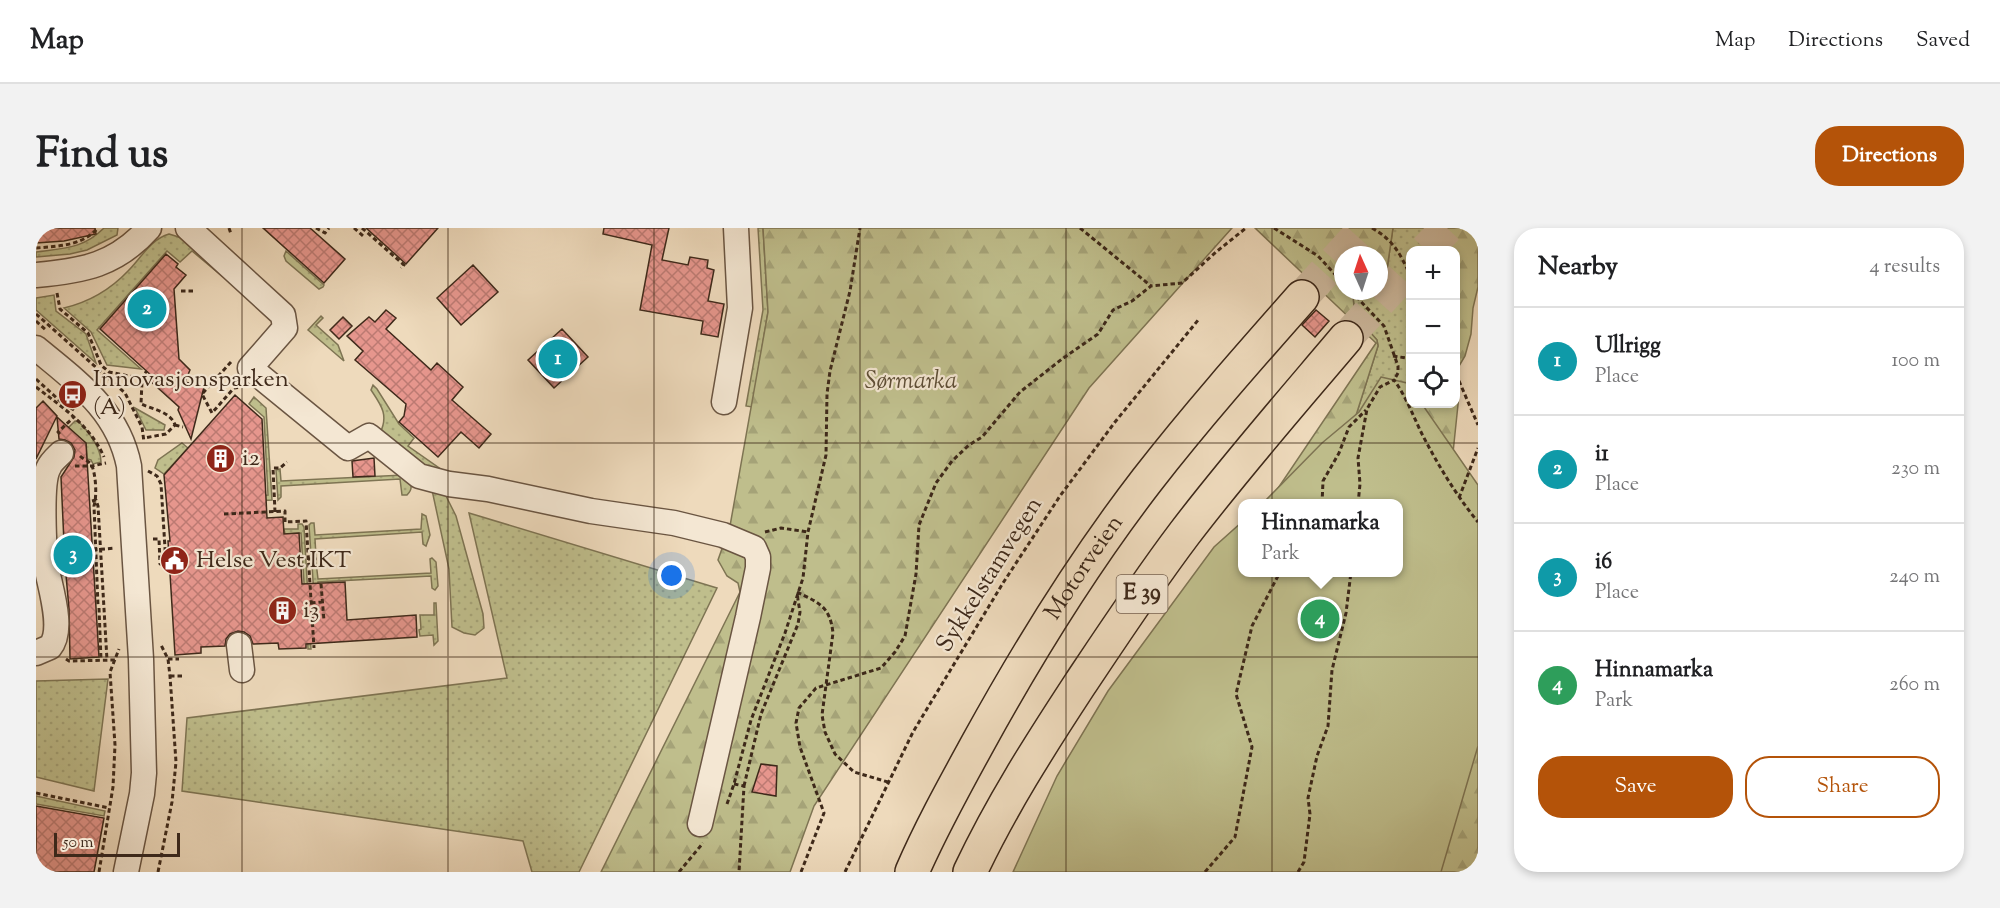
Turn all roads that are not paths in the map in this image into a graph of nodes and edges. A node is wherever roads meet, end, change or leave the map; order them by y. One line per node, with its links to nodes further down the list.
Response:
1 (188, 228): 13 (street)
2 (736, 228): 8 (street)
3 (144, 230): 4 (street)
4 (36, 275)
5 (1302, 297): 15 (highway, Motorveien / E 39)
6 (1346, 338): 16 (highway, E 39)
7 (36, 348): 14 (street)
8 (724, 402)
9 (61, 453): 11 (street)
10 (239, 645): 12 (street)
11 (36, 653)
12 (242, 670)
13 (703, 831)
14 (126, 872)
15 (912, 872)
16 (970, 872)

